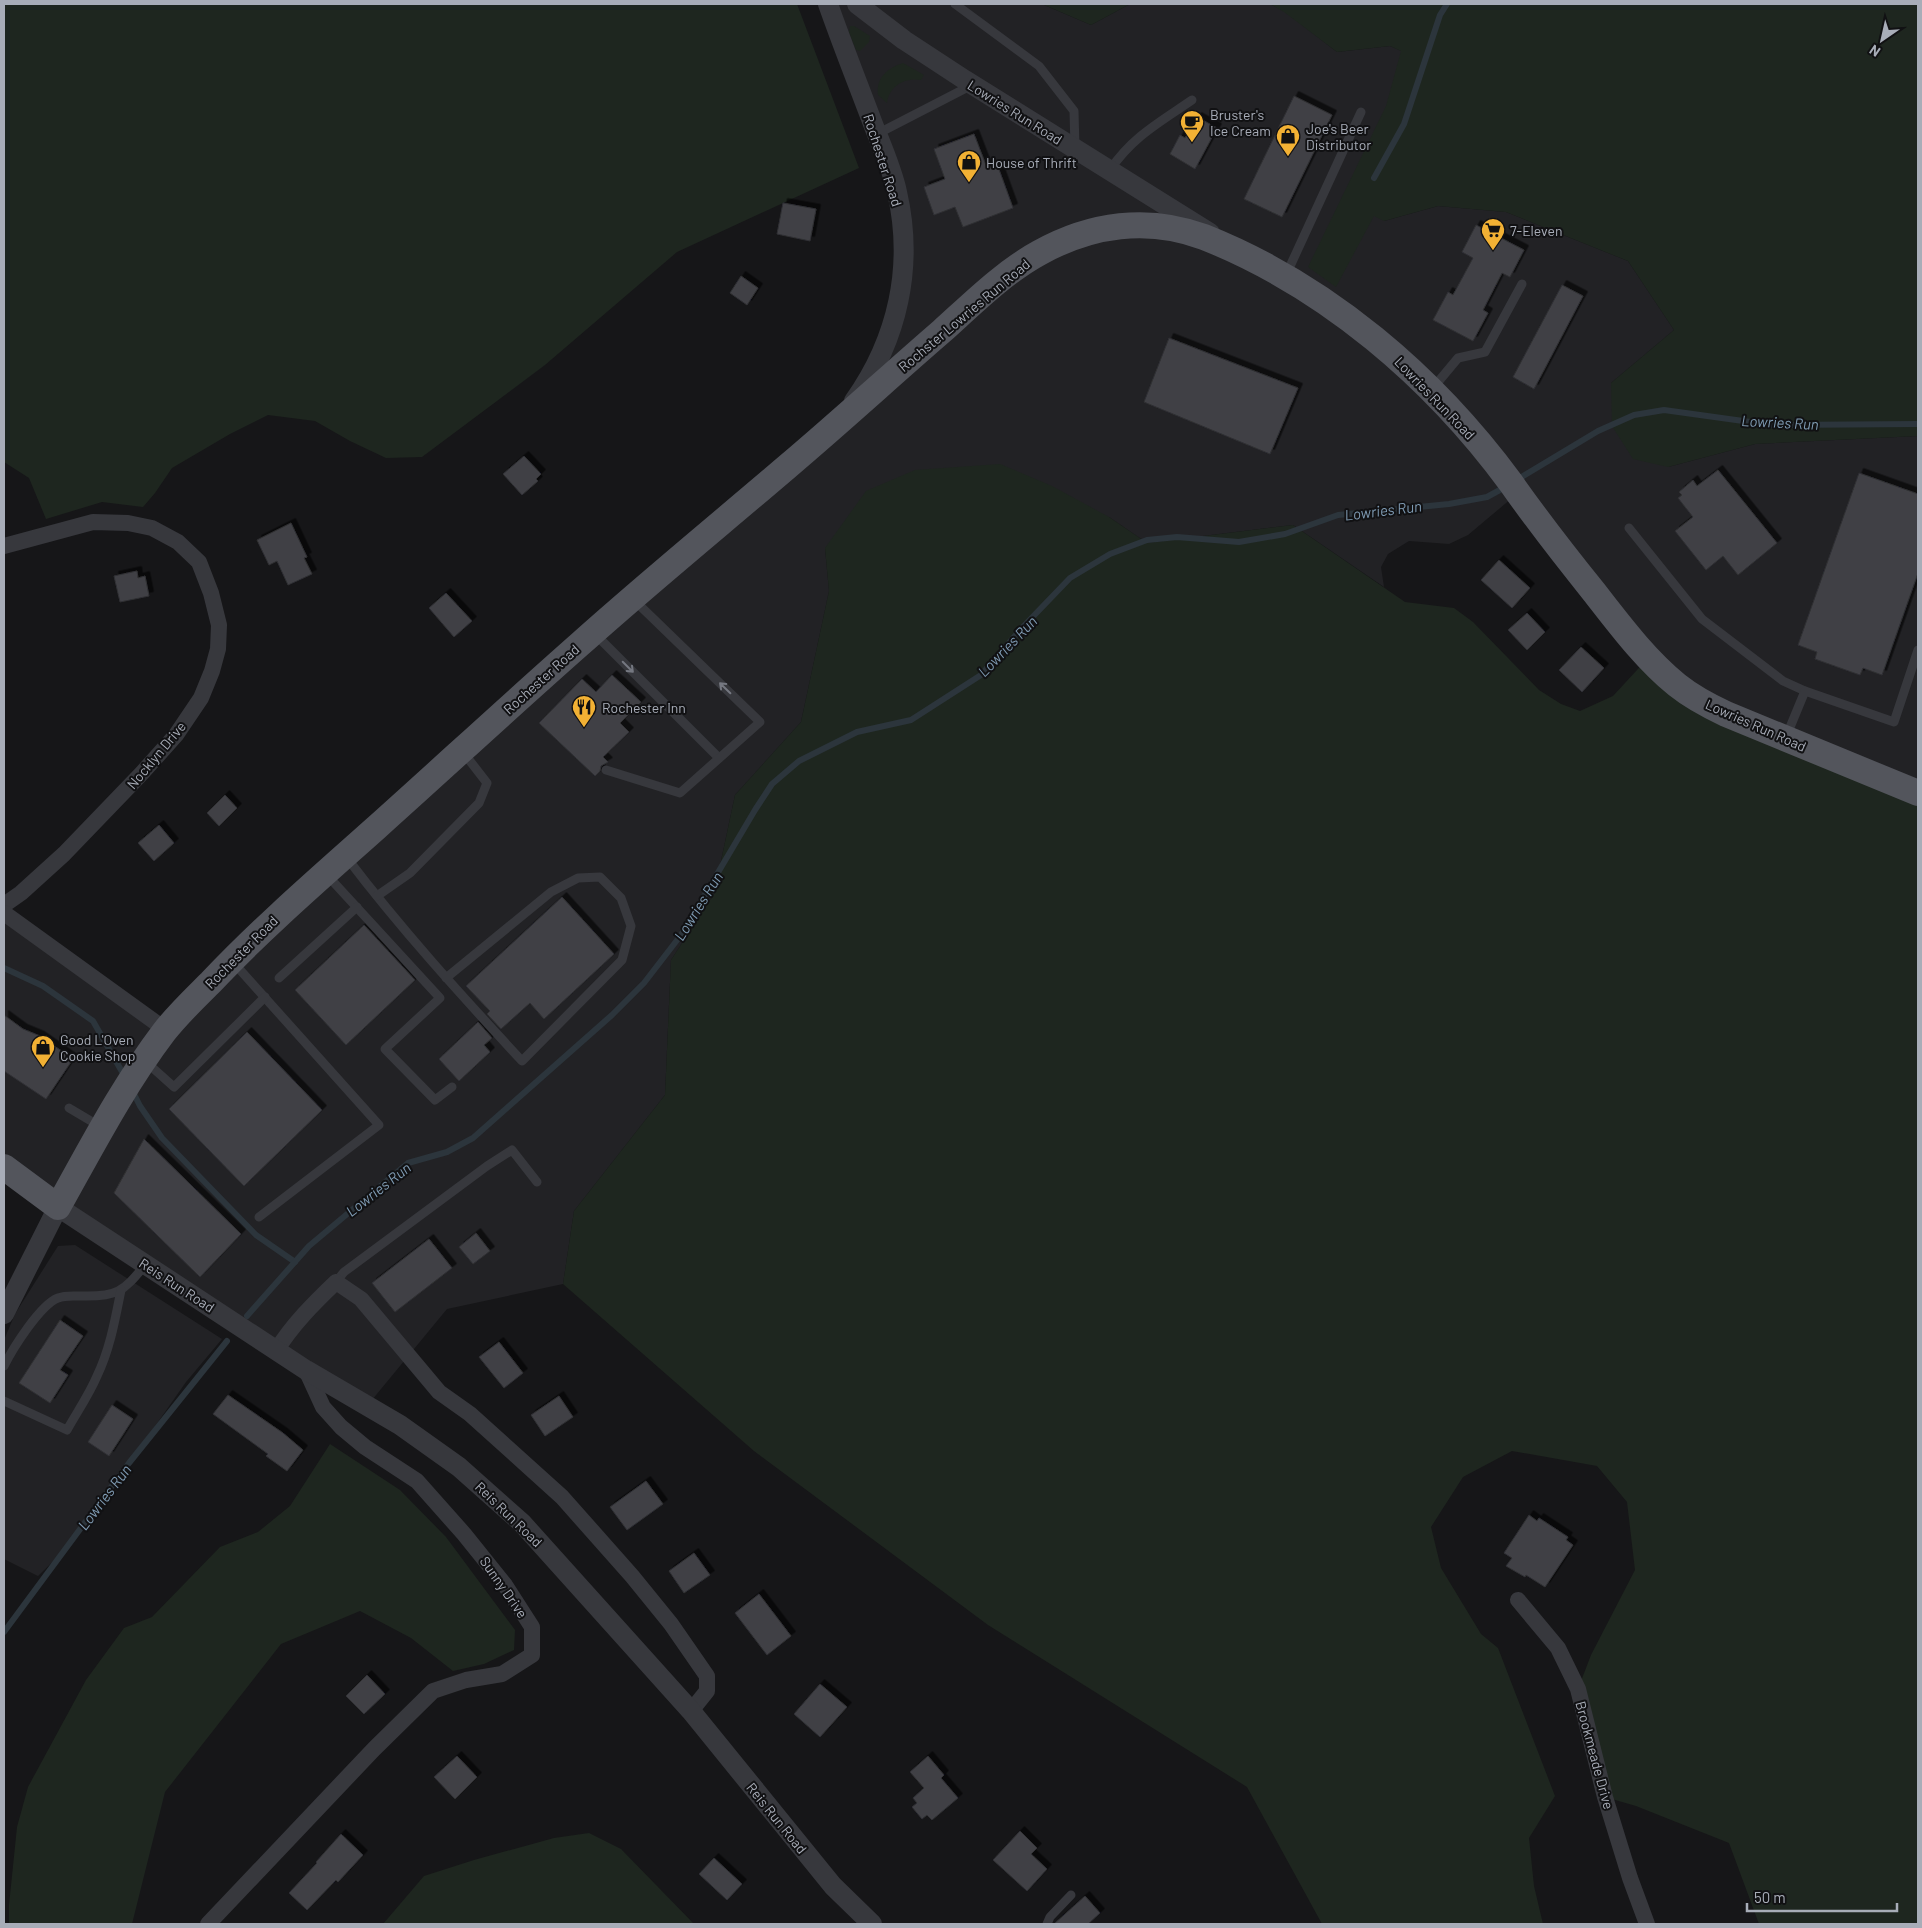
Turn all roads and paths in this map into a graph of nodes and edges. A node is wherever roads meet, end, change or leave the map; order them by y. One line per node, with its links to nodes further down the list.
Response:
1 (828, 4): 7 (street, Rochester Road)
2 (857, 4): 4 (street, Lowries Run Road)
3 (956, 4): 8 (lane)
4 (972, 85): 7 (lane); 8 (street, Lowries Run Road)
5 (1192, 100): 9 (lane)
6 (1361, 112): 11 (lane)
7 (877, 134): 14 (street, Rochester Road)
8 (1075, 149): 9 (street, Lowries Run Road)
9 (1110, 170): 10 (street, Lowries Run Road)
10 (1247, 256): 11 (main road, Lowries Run Road); 14 (main road, Rochster Lowries Run Road)
11 (1285, 278): 13 (main road, Lowries Run Road)
12 (1522, 284): 13 (lane)
13 (1431, 390): 21 (main road, Lowries Run Road)
14 (838, 423): 17 (main road, Rochester Road)
15 (1628, 528): 20 (lane)
16 (4, 546): 29 (street, Nocklyn Drive)
17 (632, 599): 18 (main road, Rochester Road); 23 (lane, one-way to 17)
18 (593, 632): 22 (main road, Rochester Road); 23 (lane, one-way to 23)
19 (1918, 650): 20 (lane)
20 (1804, 691): 21 (lane)
21 (1785, 739): 25 (main road, Lowries Run Road)
22 (462, 751): 26 (main road, Rochester Road); 28 (lane)
23 (719, 758): 24 (lane)
24 (606, 770)
25 (1918, 793)
26 (345, 856): 27 (main road, Rochester Road); 28 (lane)
27 (325, 874): 30 (lane); 32 (main road, Rochester Road)
28 (377, 896): 34 (lane)
29 (4, 905)
30 (357, 908): 33 (lane); 38 (lane)
31 (4, 913): 36 (street)
32 (232, 960): 35 (lane); 36 (main road, Rochester Road)
33 (279, 978)
34 (446, 978): 34 (lane)
35 (265, 997): 37 (lane); 44 (lane)
36 (166, 1030): 37 (main road, Rochester Road)
37 (134, 1078): 40 (main road, Rochester Road)
38 (452, 1087)
39 (69, 1108): 40 (lane)
40 (102, 1128): 43 (main road, Rochester Road)
41 (4, 1167): 43 (main road)
42 (537, 1182): 46 (lane)
43 (58, 1207): 45 (street, Reis Run Road); 48 (street, Rochester Road)
44 (259, 1218)
45 (145, 1265): 47 (lane); 49 (street, Reis Run Road)
46 (336, 1282): 49 (street); 54 (street)
47 (121, 1290): 50 (lane); 52 (lane)
48 (4, 1314)
49 (276, 1351): 51 (street, Reis Run Road)
50 (4, 1366)
51 (306, 1370): 54 (street, Reis Run Road); 56 (street, Sunny Drive)
52 (4, 1401)
53 (1518, 1600): 59 (street, Brookmeade Drive)
54 (691, 1711): 57 (street, Reis Run Road)
55 (1071, 1895): 58 (lane)
56 (208, 1924)
57 (872, 1924)
58 (1047, 1924)
59 (1647, 1924)

